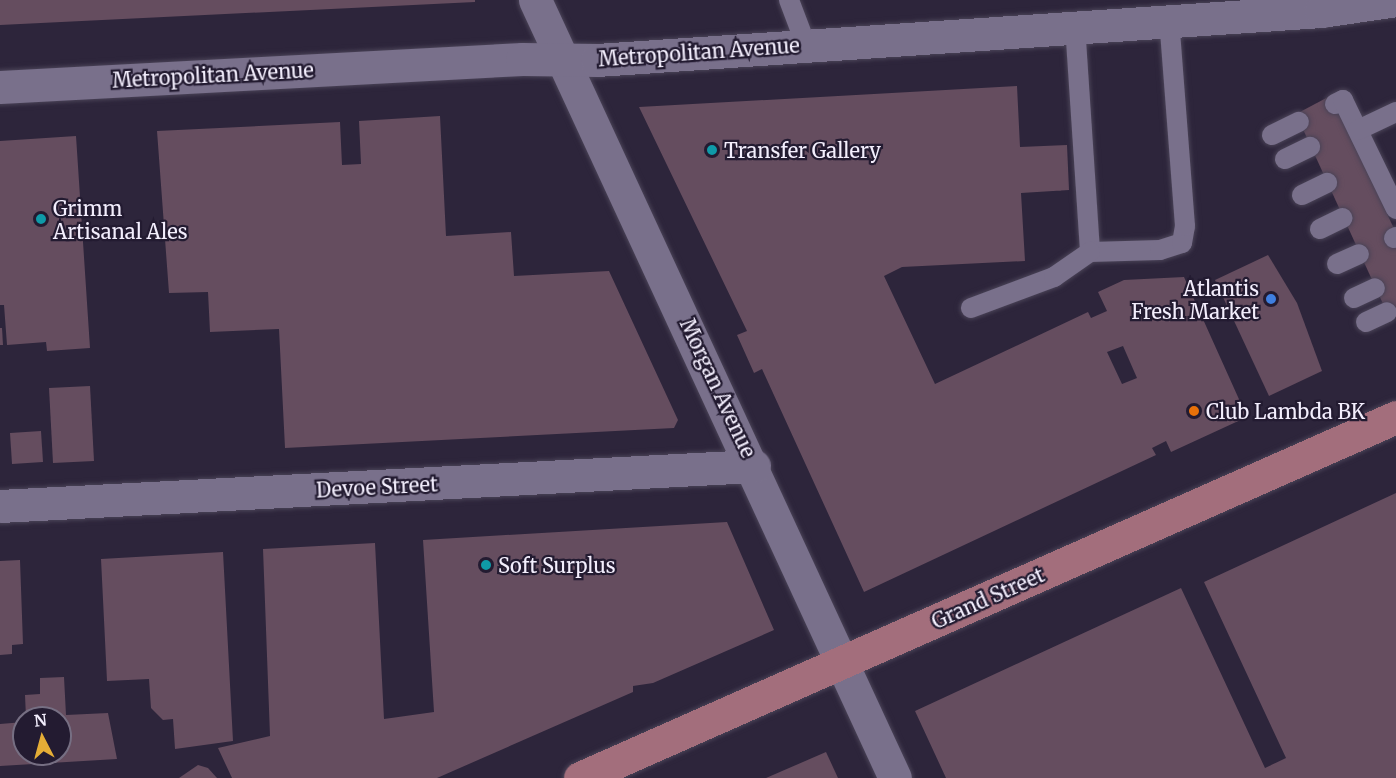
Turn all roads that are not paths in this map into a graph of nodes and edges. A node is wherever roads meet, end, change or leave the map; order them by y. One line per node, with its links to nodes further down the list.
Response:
1 (535, 0): 7 (street, Morgan Avenue)
2 (789, 0): 6 (lane)
3 (1391, 6): 4 (street, Metropolitan Avenue)
4 (1169, 19): 5 (street, Metropolitan Avenue); 21 (lane)
5 (1075, 25): 6 (street, Metropolitan Avenue); 21 (lane)
6 (806, 45): 7 (street, Metropolitan Avenue)
7 (563, 57): 8 (street, Metropolitan Avenue); 30 (street, Morgan Avenue)
8 (0, 87)
9 (1335, 104): 12 (lane)
10 (1396, 112): 12 (lane)
11 (1299, 122): 13 (lane)
12 (1353, 129): 18 (lane)
13 (1272, 135)
14 (1310, 147): 15 (lane)
15 (1285, 159)
16 (1327, 183): 17 (lane)
17 (1302, 195)
18 (1388, 202)
19 (1343, 218): 20 (lane)
20 (1320, 229)
21 (1090, 252): 26 (lane)
22 (1359, 254): 23 (lane)
23 (1337, 264)
24 (1375, 288): 25 (lane)
25 (1354, 298)
26 (971, 308)
27 (1388, 312): 28 (lane)
28 (1366, 322)
29 (1396, 417): 32 (main road, Grand Street)
30 (754, 466): 31 (street, Devoe Street); 32 (street, Morgan Avenue)
31 (0, 506)
32 (843, 662): 33 (main road, Grand Street); 34 (street, Morgan Avenue)
33 (580, 778)
34 (895, 778)

